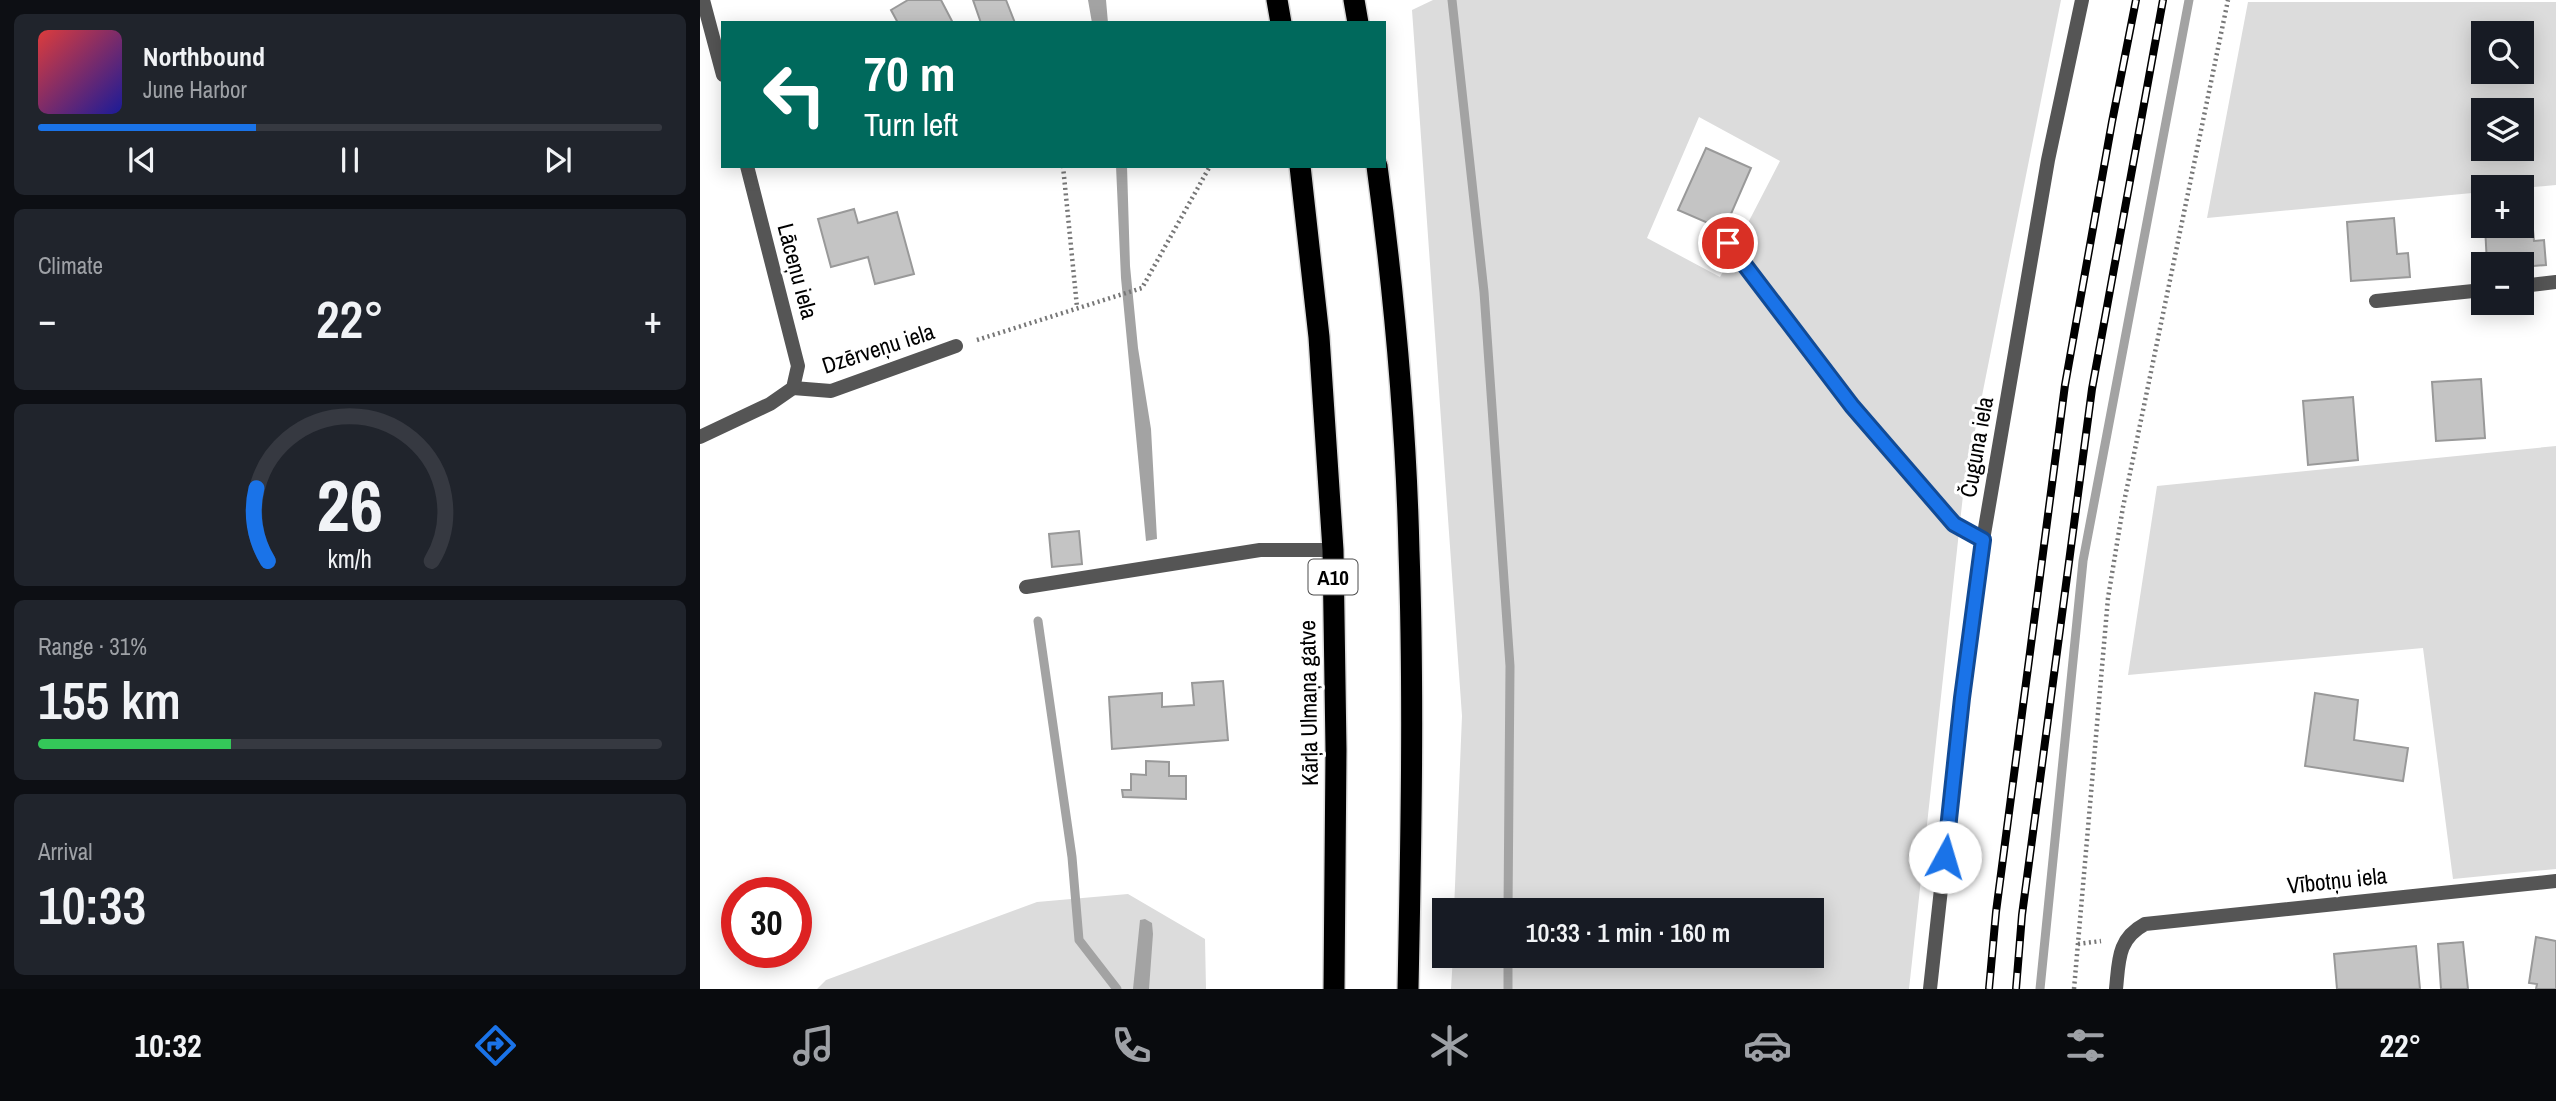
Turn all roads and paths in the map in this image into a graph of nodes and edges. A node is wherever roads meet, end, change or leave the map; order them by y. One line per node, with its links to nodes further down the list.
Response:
1 (703, 0): 8 (street)
2 (1278, 0): 6 (highway)
3 (1354, 0): 7 (highway)
4 (2082, 0): 23 (street, Čuguna iela)
5 (2228, 0): 30 (path)
6 (1281, 21)
7 (1358, 21)
8 (721, 68)
9 (748, 168): 21 (street, Lāceņu iela)
10 (1063, 168): 19 (path)
11 (1209, 168): 19 (path)
12 (1300, 168): 24 (highway, Kārļa Ulmaņa gatve / A10)
13 (1377, 168): 28 (highway)
14 (1728, 243): 23 (street)
15 (2556, 282): 16 (street)
16 (2534, 285)
17 (2471, 291): 18 (street)
18 (2376, 301)
19 (1077, 307): 20 (path)
20 (956, 346): 21 (street, Dzērveņu iela)
21 (793, 388): 22 (street)
22 (700, 437)
23 (1983, 540): 29 (street, Čuguna iela)
24 (1333, 550): 25 (street); 27 (highway, Kārļa Ulmaņa gatve / A10)
25 (1026, 587)
26 (2556, 881): 31 (street, Vībotņu iela)
27 (1334, 989)
28 (1408, 989)
29 (1930, 989)
30 (2074, 989)
31 (2116, 989)

